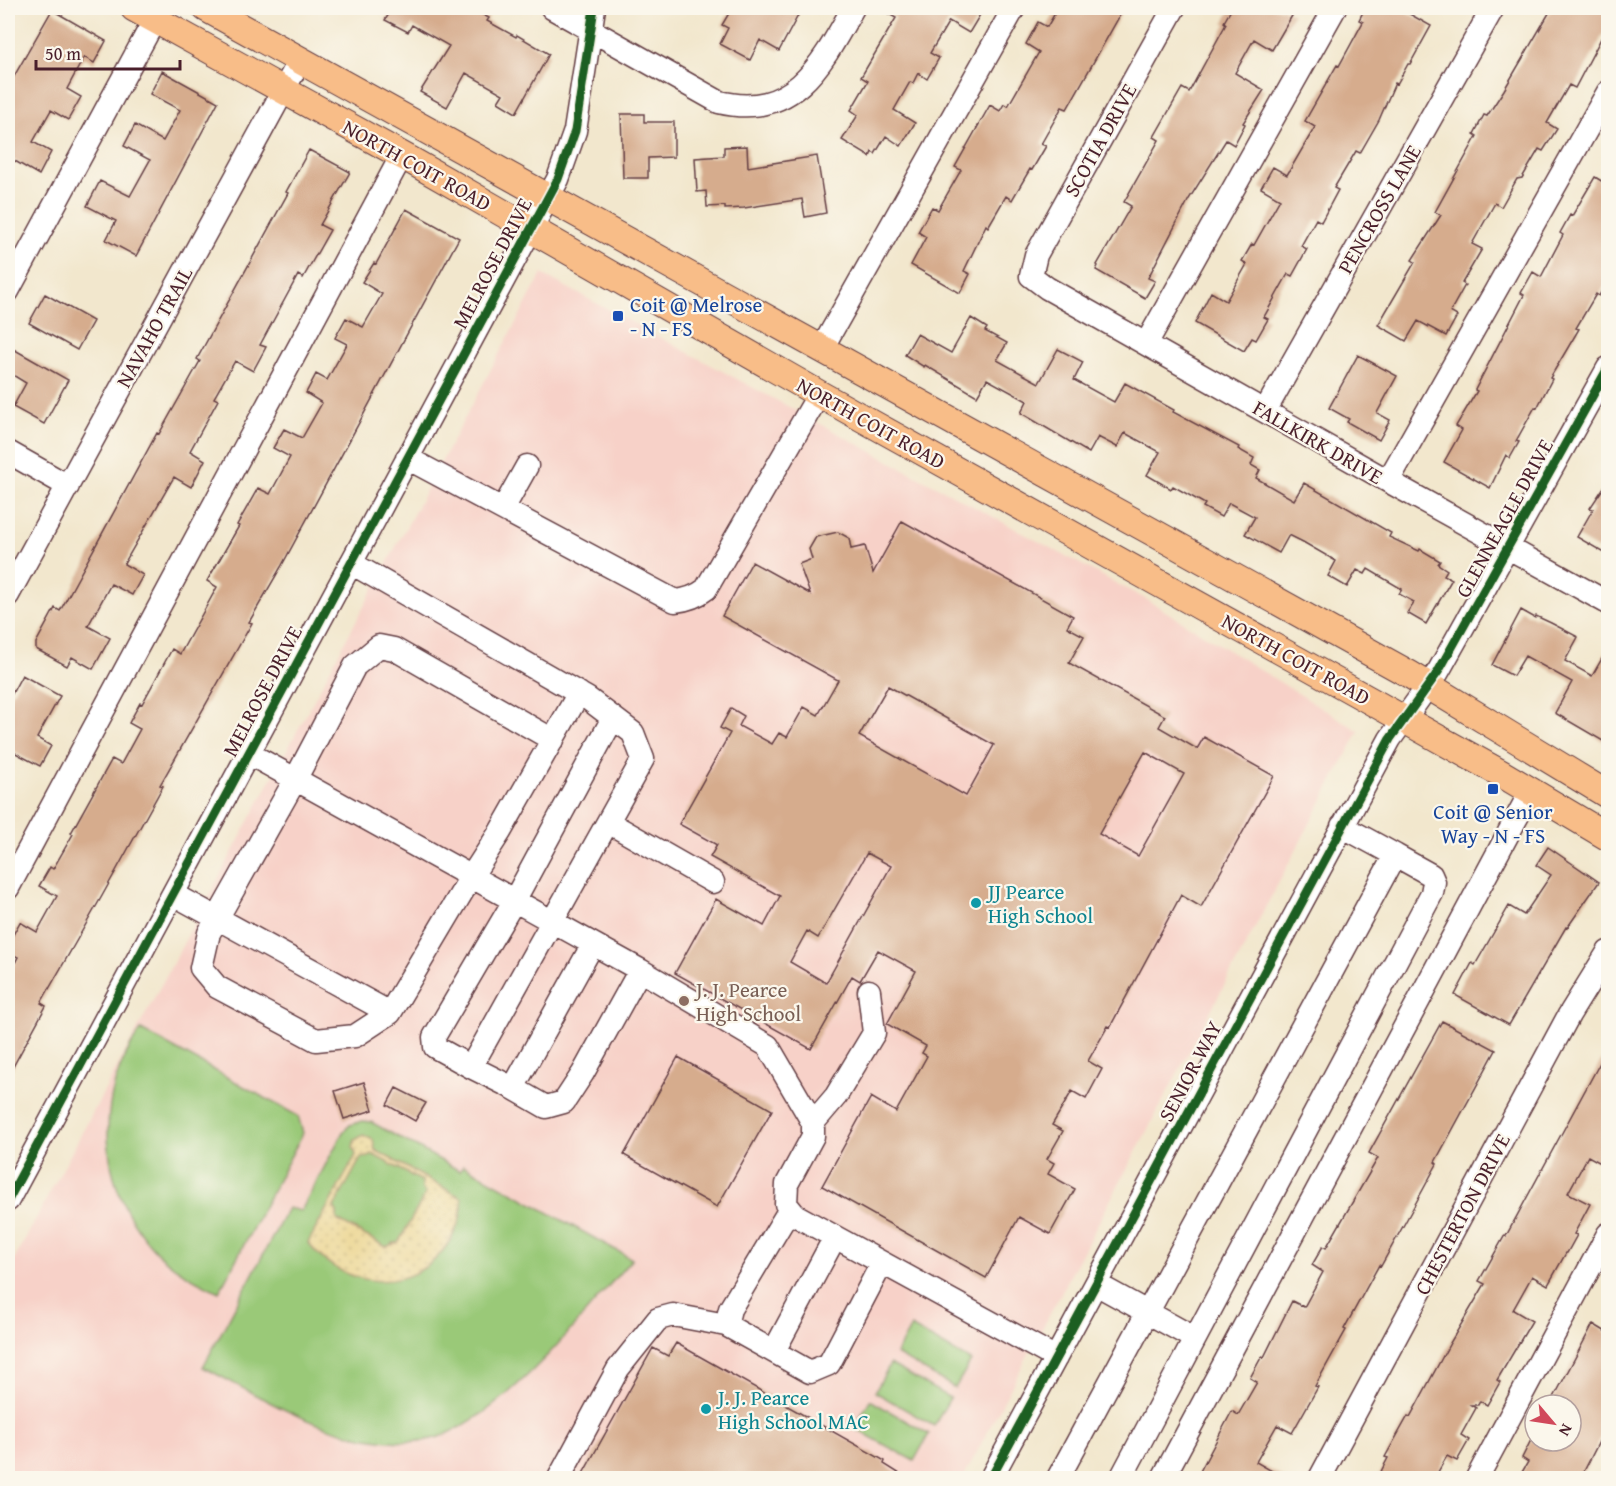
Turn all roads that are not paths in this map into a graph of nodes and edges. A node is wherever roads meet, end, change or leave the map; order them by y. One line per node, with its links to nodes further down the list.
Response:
1 (206, 8): 11 (main road, NORTH COIT ROAD)
2 (552, 8): 10 (street)
3 (594, 8): 10 (street, MELROSE DRIVE)
4 (853, 8): 10 (street)
5 (1014, 8): 20 (street)
6 (1174, 8): 17 (street, SCOTIA DRIVE)
7 (1335, 8): 19 (street)
8 (1493, 8): 23 (street, PENCROSS LANE)
9 (144, 13): 12 (main road, NORTH COIT ROAD); 18 (street)
10 (590, 30): 15 (street, MELROSE DRIVE)
11 (300, 60): 12 (street, NAVAHO TRAIL); 15 (main road, NORTH COIT ROAD)
12 (283, 90): 14 (main road, NORTH COIT ROAD); 28 (street, NAVAHO TRAIL)
13 (1608, 92): 27 (street)
14 (402, 155): 16 (main road, NORTH COIT ROAD); 49 (street)
15 (548, 198): 16 (street, MELROSE DRIVE); 20 (main road, NORTH COIT ROAD)
16 (531, 230): 22 (main road, NORTH COIT ROAD); 25 (street, MELROSE DRIVE)
17 (1031, 276): 19 (street, FALLKIRK DRIVE)
18 (8, 291)
19 (1146, 344): 23 (street, FALLKIRK DRIVE)
20 (822, 350): 34 (main road, NORTH COIT ROAD)
21 (1608, 368): 30 (street, GLENNEAGLE DRIVE)
22 (819, 394): 29 (street); 37 (main road, NORTH COIT ROAD)
23 (1265, 411): 27 (street, FALLKIRK DRIVE)
24 (8, 452): 28 (street)
25 (408, 458): 29 (street); 31 (street, MELROSE DRIVE)
26 (527, 466): 29 (street)
27 (1388, 481): 30 (street, FALLKIRK DRIVE)
28 (68, 486): 32 (street, NAVAHO TRAIL)
29 (503, 509)
30 (1508, 547): 33 (street, FALLKIRK DRIVE); 34 (street, GLENNEAGLE DRIVE)
31 (351, 563): 35 (street); 39 (street, MELROSE DRIVE)
32 (8, 595)
33 (1608, 603)
34 (1429, 686): 37 (street, SENIOR WAY); 42 (main road, NORTH COIT ROAD)
35 (579, 693): 36 (street); 38 (street)
36 (613, 718): 43 (street); 51 (street)
37 (1405, 719): 41 (main road, NORTH COIT ROAD); 44 (street, SENIOR WAY)
38 (553, 740): 40 (street); 47 (street)
39 (248, 753): 40 (street); 50 (street, MELROSE DRIVE)
40 (295, 780): 47 (street); 52 (street)
41 (1531, 791): 45 (main road, NORTH COIT ROAD); 77 (street)
42 (1608, 795)
43 (608, 822): 48 (street); 53 (street)
44 (1342, 826): 46 (street); 67 (street, SENIOR WAY)
45 (1608, 837)
46 (1395, 855): 68 (street); 70 (street)
47 (471, 877): 51 (street); 58 (street)
48 (713, 882)
49 (8, 888)
50 (173, 894): 52 (street); 62 (street, MELROSE DRIVE)
51 (514, 900): 53 (street); 59 (street)
52 (218, 917): 58 (street); 58 (street)
53 (553, 922): 54 (street); 59 (street)
54 (593, 944): 56 (street); 60 (street)
55 (1608, 952): 78 (street, CHESTERTON DRIVE)
56 (640, 970): 60 (street); 61 (street)
57 (869, 991): 61 (street)
58 (390, 1013)
59 (471, 1067): 60 (street)
60 (513, 1088)
61 (813, 1123): 63 (street)
62 (8, 1200)
63 (790, 1209): 65 (street); 69 (street)
64 (1608, 1234): 79 (street)
65 (835, 1237): 66 (street); 71 (street)
66 (882, 1263): 71 (street); 72 (street)
67 (1096, 1284): 68 (street); 72 (street, SENIOR WAY)
68 (1147, 1312): 70 (street); 75 (street)
69 (726, 1325): 71 (street); 73 (street)
70 (1194, 1338): 76 (street)
71 (774, 1351)
72 (1056, 1358): 74 (street, SENIOR WAY)
73 (559, 1479)
74 (991, 1479)
75 (1058, 1479)
76 (1120, 1479)
77 (1163, 1479)
78 (1320, 1479)
79 (1477, 1479)

